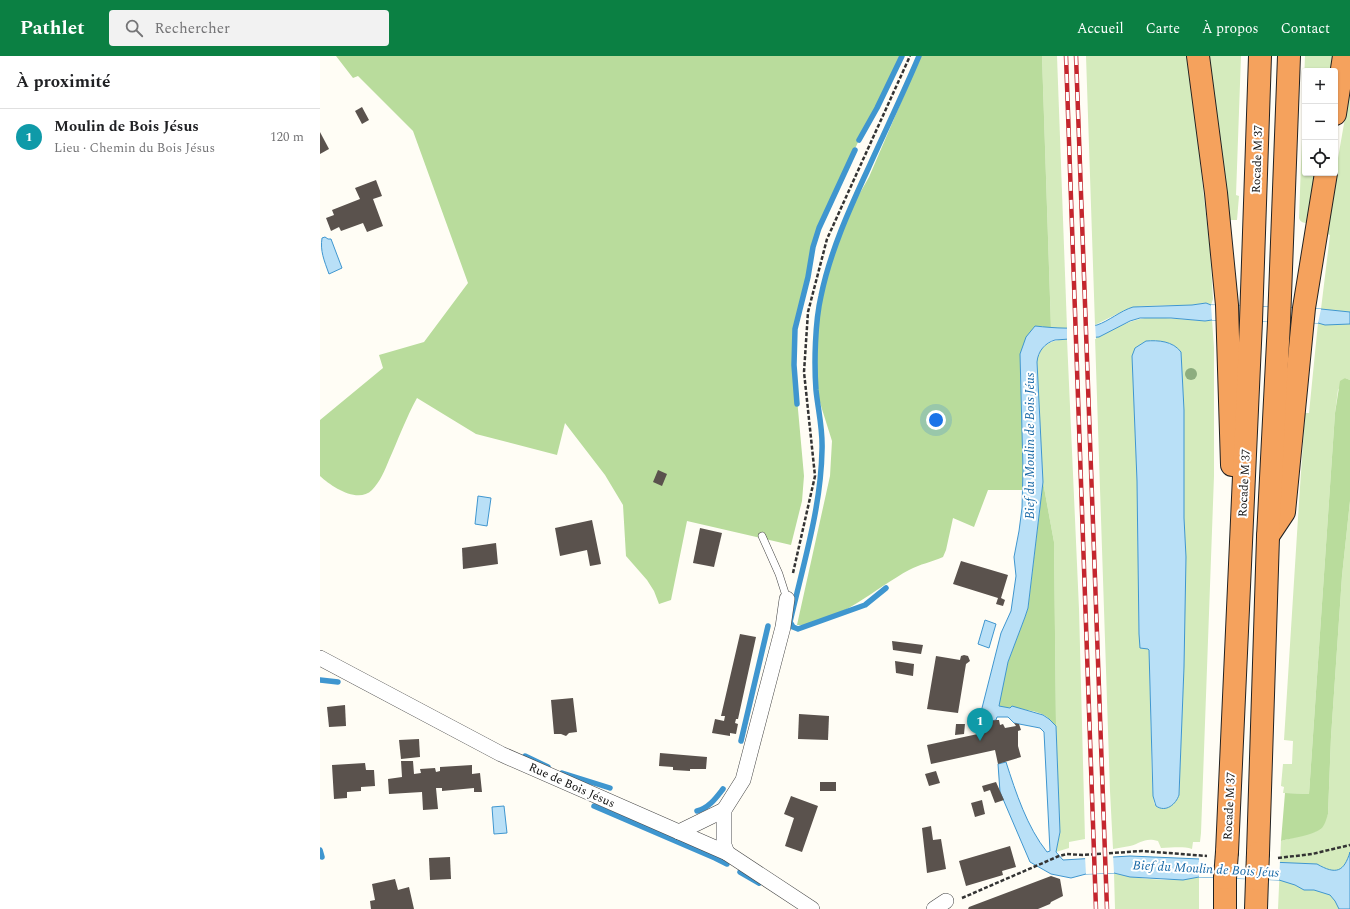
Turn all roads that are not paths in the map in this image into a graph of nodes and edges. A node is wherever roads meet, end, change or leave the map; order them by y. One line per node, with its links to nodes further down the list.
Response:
1 (1198, 56): 7 (highway)
2 (1260, 56): 7 (highway, Rocade M 37)
3 (1288, 56): 9 (highway)
4 (1344, 56): 5 (highway)
5 (1337, 104)
6 (1326, 176): 9 (highway)
7 (1243, 500): 16 (highway, Rocade M 37, bridge)
8 (762, 536): 10 (lane)
9 (1268, 537): 17 (highway, bridge)
10 (787, 599): 12 (street)
11 (323, 663): 13 (street, Rue de Bois Jésus)
12 (724, 810): 13 (street); 14 (street)
13 (679, 832): 14 (street, Rue de Bois Jésus)
14 (727, 853): 15 (street, Rue de Bois Jésus)
15 (812, 909)
16 (1225, 909)
17 (1256, 909)

